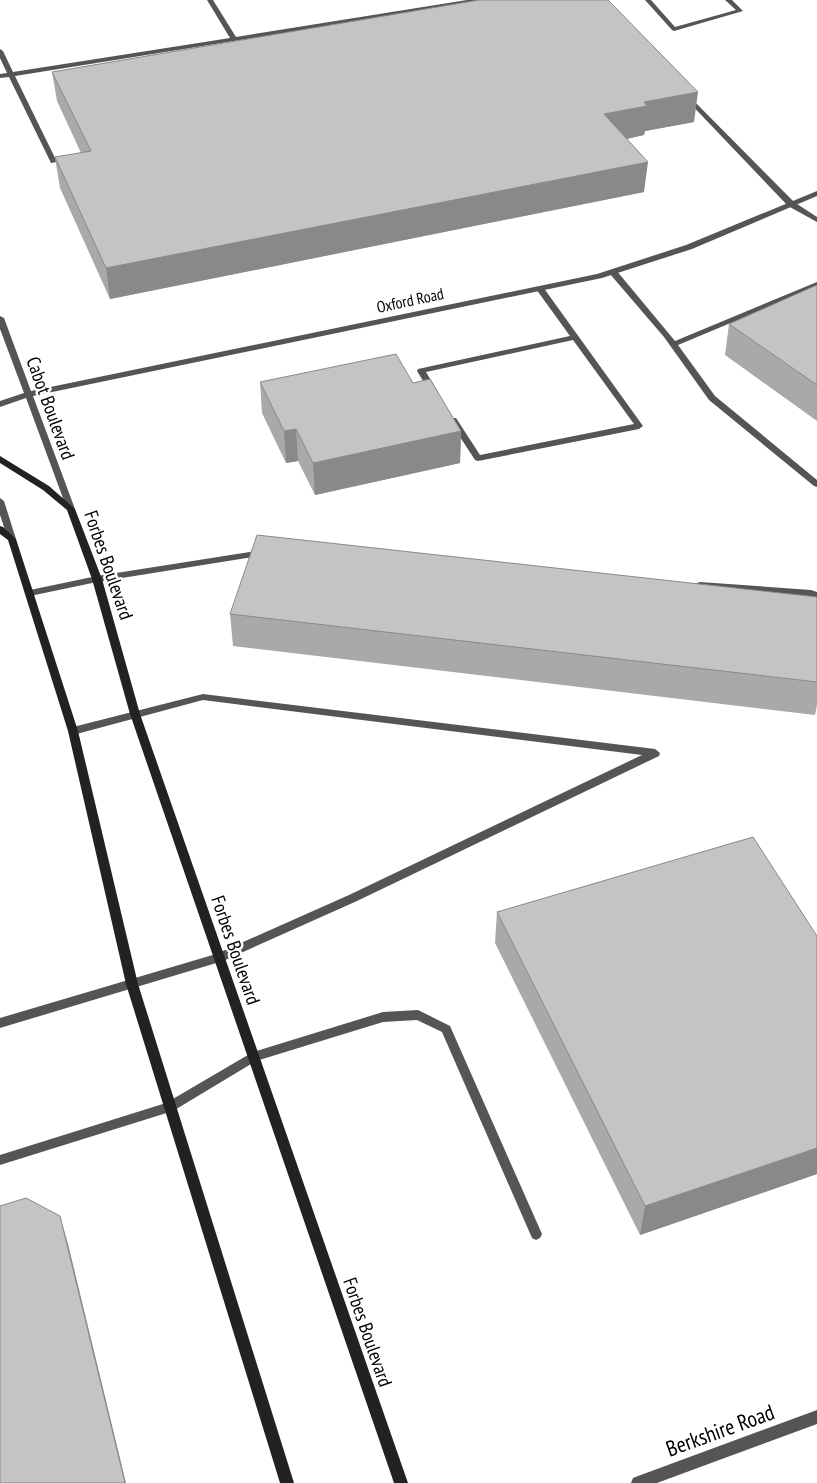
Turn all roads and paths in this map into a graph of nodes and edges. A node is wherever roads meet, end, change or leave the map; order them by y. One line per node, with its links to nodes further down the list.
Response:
1 (210, 0): 5 (street)
2 (478, 0): 5 (street)
3 (648, 0): 4 (street)
4 (728, 0)
5 (234, 38): 7 (street)
6 (0, 51): 7 (street)
7 (10, 74): 8 (street); 10 (street)
8 (0, 76)
9 (680, 91): 12 (street)
10 (53, 162)
11 (817, 193): 12 (street, Oxford Road)
12 (791, 204): 13 (street); 14 (street, Oxford Road)
13 (817, 220)
14 (613, 272): 16 (street, Oxford Road); 19 (street)
15 (817, 284): 19 (street)
16 (540, 289): 18 (street); 20 (street, Oxford Road)
17 (0, 318): 20 (street, Cabot Boulevard)
18 (574, 337): 21 (street); 23 (street)
19 (674, 344): 25 (street)
20 (29, 394): 22 (street, Oxford Road); 27 (street, Cabot Boulevard)
21 (442, 403)
22 (0, 404)
23 (447, 411)
24 (0, 459): 27 (street, Forbes Boulevard)
25 (817, 484)
26 (0, 501): 29 (street)
27 (71, 509): 31 (street, Forbes Boulevard)
28 (0, 529): 29 (street)
29 (12, 539): 33 (street)
30 (276, 551): 31 (street)
31 (96, 579): 33 (street); 35 (street, Forbes Boulevard)
32 (691, 584): 34 (street)
33 (30, 593): 36 (street)
34 (817, 596)
35 (135, 714): 36 (street); 37 (street, Forbes Boulevard); 37 (street)
36 (73, 731): 38 (street)
37 (219, 958): 38 (street); 40 (street, Forbes Boulevard)
38 (132, 984): 39 (street); 41 (street)
39 (0, 1023)
40 (253, 1057): 41 (street); 43 (street); 46 (street, Forbes Boulevard)
41 (169, 1107): 42 (street); 45 (street)
42 (0, 1160)
43 (536, 1234)
44 (817, 1418): 47 (street, Berkshire Road)
45 (287, 1483)
46 (401, 1483)
47 (638, 1483)

